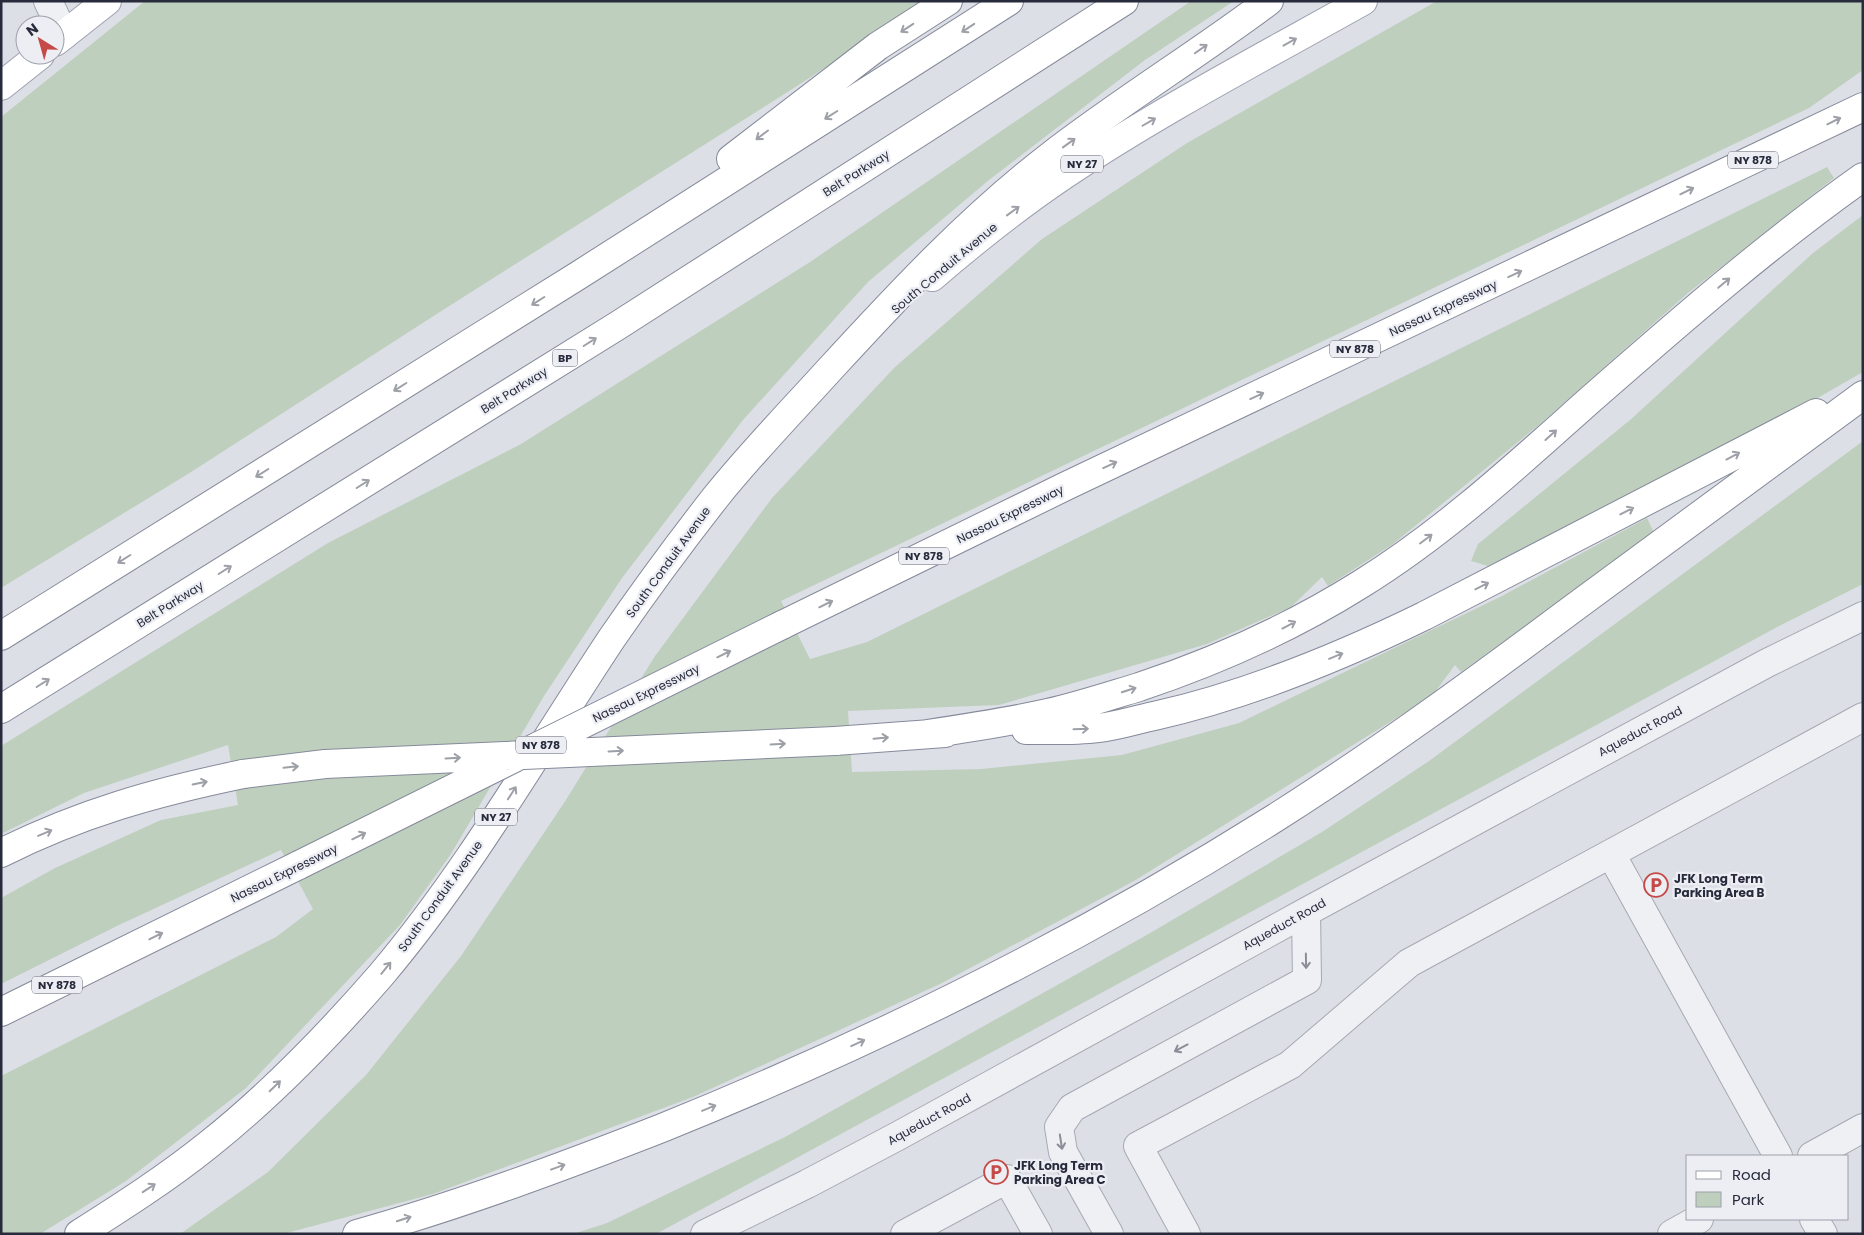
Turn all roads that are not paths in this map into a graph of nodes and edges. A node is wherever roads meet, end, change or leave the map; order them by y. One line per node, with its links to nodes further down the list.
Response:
1 (48, 1): 8 (street)
2 (107, 1): 9 (main road)
3 (948, 1): 14 (main road, one-way to 14)
4 (1009, 1): 14 (main road, one-way to 14)
5 (1124, 1): 20 (main road, Belt Parkway / BP, one-way to 5)
6 (1269, 1): 15 (main road, one-way to 6)
7 (1363, 1): 15 (main road, South Conduit Avenue / NY 27, one-way to 7)
8 (52, 15)
9 (65, 34)
10 (27, 65): 11 (main road)
11 (1, 86)
12 (1863, 107): 26 (main road, Nassau Expressway / NY 878, one-way to 12, bridge)
13 (1863, 177): 22 (main road, one-way to 13)
14 (579, 275): 19 (main road, one-way to 19)
15 (831, 368): 31 (main road, South Conduit Avenue / NY 27, one-way to 15)
16 (1863, 388): 22 (main road, one-way to 16)
17 (1863, 395): 32 (main road, one-way to 17)
18 (1863, 616): 25 (street, Aqueduct Road)
19 (1, 636)
20 (1, 709)
21 (1863, 717): 24 (street)
22 (927, 734): 23 (main road, one-way to 22, bridge)
23 (1, 853)
24 (1611, 854): 28 (street); 37 (street)
25 (1306, 912): 33 (street, Aqueduct Road); 36 (street, one-way to 36)
26 (1, 1012)
27 (1863, 1128): 29 (street)
28 (1777, 1155)
29 (1814, 1155)
30 (1815, 1220): 38 (street)
31 (79, 1234)
32 (357, 1234)
33 (705, 1234)
34 (905, 1234): 35 (street)
35 (1038, 1234)
36 (1109, 1234)
37 (1186, 1234)
38 (1823, 1234)

